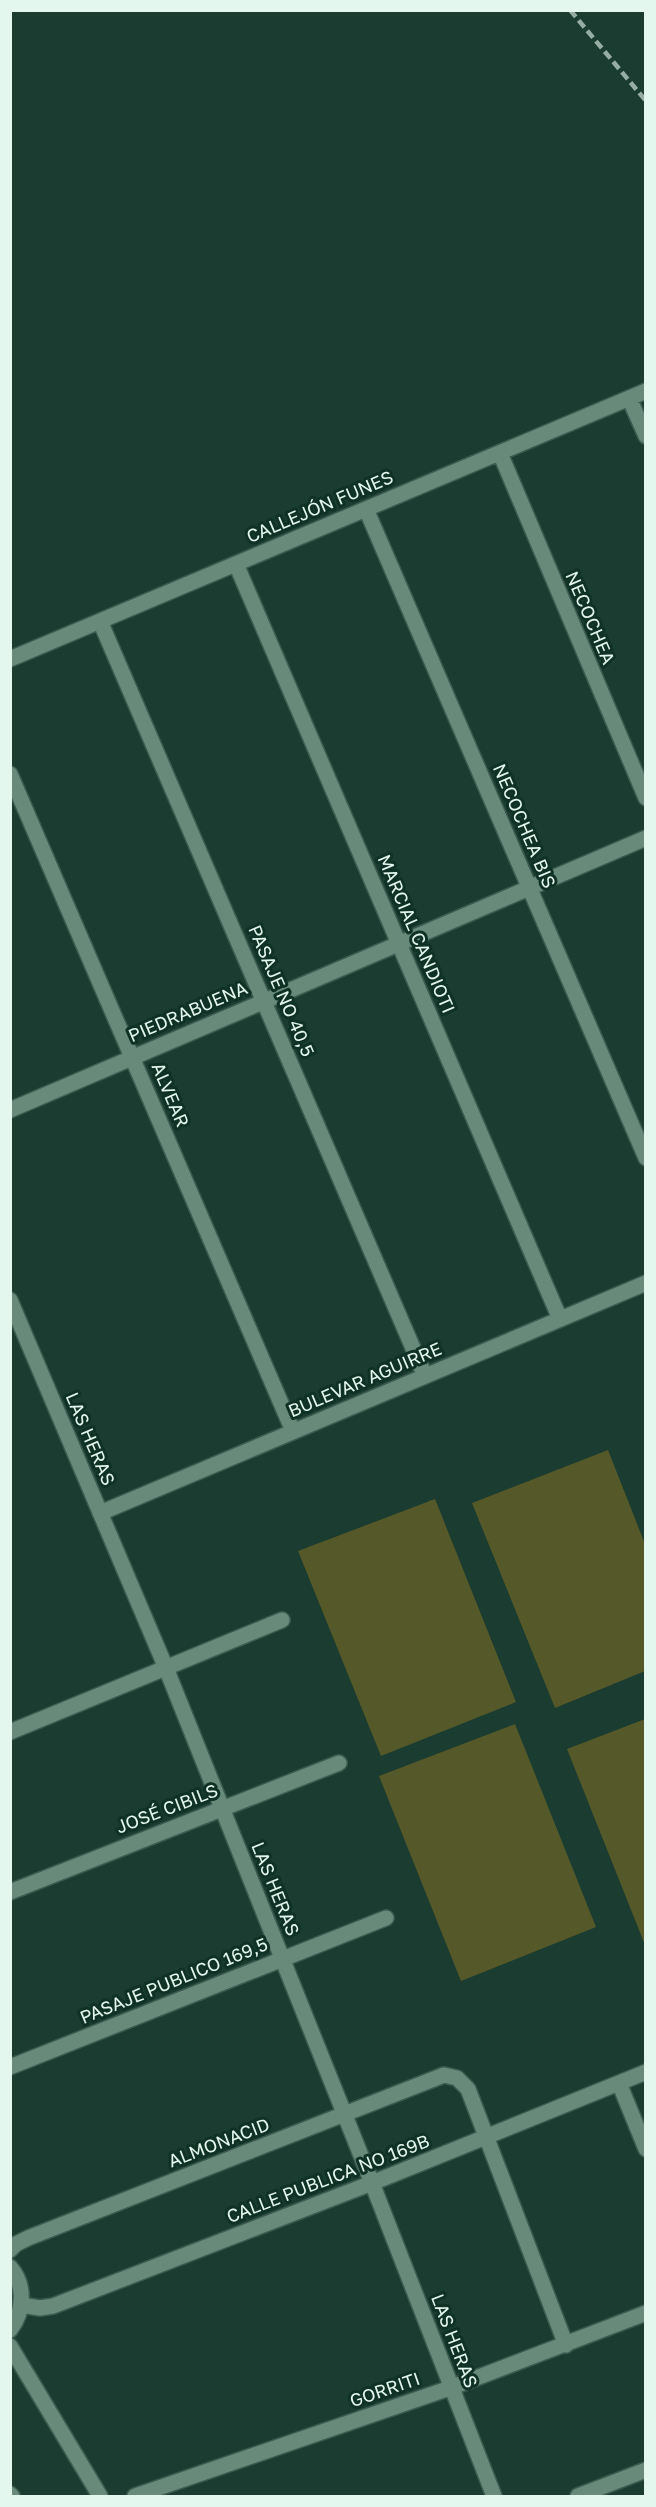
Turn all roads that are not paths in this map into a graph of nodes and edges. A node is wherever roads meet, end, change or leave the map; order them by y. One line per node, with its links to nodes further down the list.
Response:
1 (645, 391): 2 (street, CALLEJÓN FUNES)
2 (629, 398): 3 (street); 4 (street, CALLEJÓN FUNES)
3 (645, 436)
4 (500, 453): 5 (street, CALLEJÓN FUNES); 10 (street, NECOCHEA)
5 (366, 509): 6 (street, CALLEJÓN FUNES); 12 (street, NECOCHEA BIS)
6 (236, 564): 7 (street, CALLEJÓN FUNES); 13 (street, MARCIAL CANDIOTI)
7 (100, 621): 8 (street, CALLEJÓN FUNES); 14 (street, PASAJE NO 40,5)
8 (10, 658)
9 (10, 774): 15 (street, ALVEAR)
10 (645, 798)
11 (645, 838): 12 (street, PIEDRABUENA)
12 (529, 888): 13 (street, PIEDRABUENA); 17 (street, NECOCHEA BIS)
13 (399, 943): 14 (street, PIEDRABUENA); 20 (street, MARCIAL CANDIOTI)
14 (264, 1001): 15 (street, PIEDRABUENA); 21 (street, PASAJE NO 40,5)
15 (132, 1057): 16 (street, PIEDRABUENA); 22 (street, ALVEAR)
16 (10, 1110)
17 (645, 1158)
18 (645, 1283): 20 (street, BULEVAR AGUIRRE)
19 (10, 1300): 23 (street, LAS HERAS)
20 (560, 1319): 21 (street, BULEVAR AGUIRRE)
21 (425, 1376): 22 (street, BULEVAR AGUIRRE)
22 (293, 1431): 23 (street, BULEVAR AGUIRRE)
23 (100, 1513): 25 (street, LAS HERAS)
24 (282, 1620): 25 (street)
25 (166, 1668): 26 (street); 28 (street, LAS HERAS)
26 (10, 1732)
27 (339, 1763): 28 (street, JOSÉ CIBILS)
28 (222, 1809): 29 (street, JOSÉ CIBILS); 31 (street, LAS HERAS)
29 (10, 1892)
30 (386, 1918): 31 (street, PASAJE PUBLICO 169,5)
31 (282, 1959): 32 (street, PASAJE PUBLICO 169,5); 35 (street, LAS HERAS)
32 (10, 2067)
33 (645, 2072): 34 (street, CALLE PUBLICA NO 169B)
34 (619, 2083): 36 (street, CALLE PUBLICA NO 169B); 37 (street)
35 (345, 2115): 36 (street, ALMONACID); 38 (street, LAS HERAS); 39 (street, ALMONACID)
36 (485, 2137): 38 (street, CALLE PUBLICA NO 169B); 44 (street)
37 (645, 2149)
38 (372, 2183): 41 (street, CALLE PUBLICA NO 169B); 46 (street, LAS HERAS)
39 (10, 2250)
40 (10, 2267): 41 (street)
41 (21, 2305): 43 (street)
42 (645, 2313): 44 (street, GORRITI)
43 (10, 2330)
44 (566, 2345): 46 (street, GORRITI)
45 (10, 2346): 48 (street)
46 (450, 2388): 49 (street, GORRITI); 50 (street, LAS HERAS)
47 (645, 2470): 51 (street)
48 (100, 2496)
49 (135, 2496)
50 (494, 2496)
51 (578, 2496)

